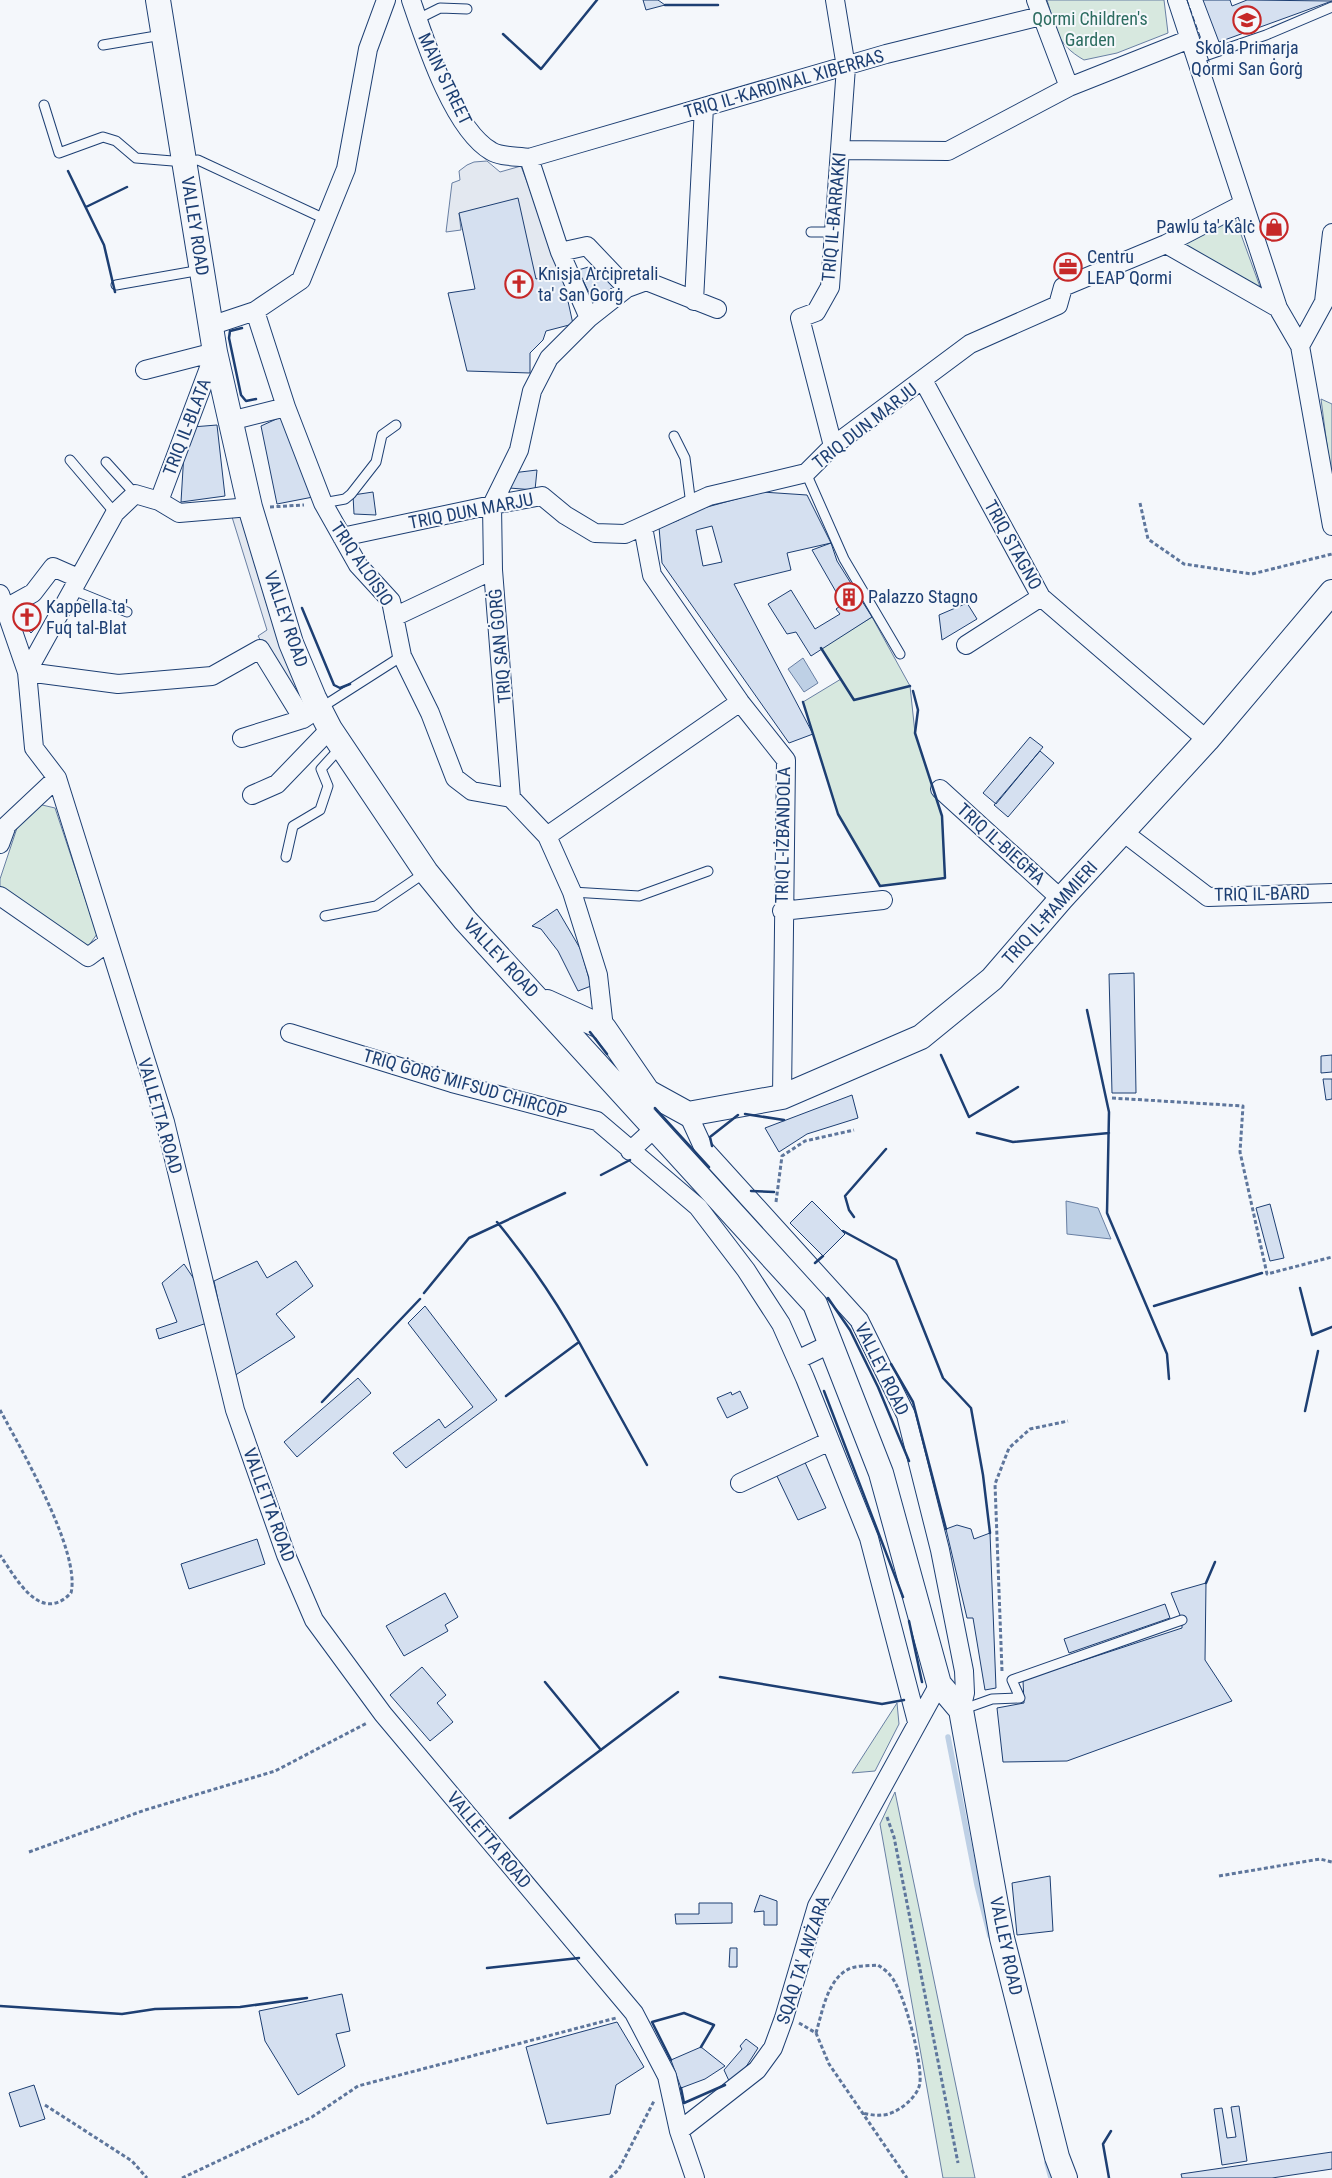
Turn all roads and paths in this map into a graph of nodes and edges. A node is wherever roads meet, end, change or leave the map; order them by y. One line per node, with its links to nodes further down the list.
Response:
1 (158, 0): 10 (street, VALLEY ROAD)
2 (386, 0): 22 (street)
3 (411, 0): 9 (street, MAIN STREET)
4 (835, 0): 14 (street, TRIQ IL-BARRAKKI)
5 (1177, 0): 11 (street)
6 (1332, 7): 13 (lane)
7 (1039, 8): 14 (street, TRIQ IL-KARDINAL XIBERRAS); 15 (street)
8 (467, 9): 9 (lane)
9 (418, 19): 19 (street, MAIN STREET)
10 (165, 35): 12 (lane); 20 (street, VALLEY ROAD)
11 (1190, 38): 13 (street); 15 (street)
12 (103, 46)
13 (1196, 59): 21 (street)
14 (846, 66): 17 (street, TRIQ IL-KARDINAL XIBERRAS); 18 (street, TRIQ IL-BARRAKKI)
15 (1069, 87): 18 (street)
16 (44, 105): 20 (lane)
17 (704, 107): 19 (street, TRIQ IL-KARDINAL XIBERRAS); 31 (street)
18 (840, 150): 24 (street, TRIQ IL-BARRAKKI)
19 (529, 158): 27 (street)
20 (185, 162): 22 (lane); 28 (street, VALLEY ROAD)
21 (1243, 204): 26 (street, TRIQ DUN MARJU); 32 (street)
22 (325, 219): 34 (street)
23 (811, 232): 24 (lane)
24 (834, 232): 45 (street, TRIQ IL-BARRAKKI)
25 (1332, 233): 37 (street)
26 (1166, 244): 32 (street); 40 (street, TRIQ DUN MARJU)
27 (560, 252): 30 (street); 35 (street)
28 (202, 270): 29 (lane); 36 (street, VALLEY ROAD)
29 (116, 286)
30 (626, 288): 31 (street, TRIQ SAN ĠORĠ); 35 (street, TRIQ SAN ĠORĠ)
31 (694, 301): 33 (street, TRIQ SAN ĠORĠ)
32 (1278, 308): 37 (street)
33 (718, 309)
34 (255, 311): 36 (street); 41 (street, TRIQ ALOISIO)
35 (589, 318): 53 (street, TRIQ SAN ĠORĠ)
36 (210, 326): 38 (street, VALLEY ROAD)
37 (1300, 346): 57 (street)
38 (215, 352): 39 (street); 42 (street, VALLEY ROAD); 50 (street, TRIQ IL-BLATA)
39 (145, 370)
40 (923, 380): 45 (street, TRIQ DUN MARJU); 64 (street, TRIQ STAGNO)
41 (286, 407): 42 (street); 51 (street, TRIQ ALOISIO)
42 (230, 421): 55 (street, VALLEY ROAD)
43 (396, 425): 51 (lane)
44 (674, 436): 54 (lane)
45 (833, 446): 48 (street, TRIQ DUN MARJU)
46 (70, 460): 56 (lane)
47 (106, 462): 49 (lane)
48 (806, 473): 54 (street, TRIQ DUN MARJU); 69 (lane)
49 (135, 494): 50 (street); 56 (street)
50 (159, 501): 55 (street)
51 (323, 503): 55 (path); 59 (street, TRIQ ALOISIO)
52 (1140, 503): 60 (path)
53 (492, 505): 58 (street, TRIQ DUN MARJU); 59 (street, TRIQ DUN MARJU); 61 (street, TRIQ SAN ĠORĠ)
54 (691, 505): 58 (street, TRIQ DUN MARJU)
55 (250, 507): 73 (street, VALLEY ROAD)
56 (115, 513): 62 (street)
57 (1332, 526)
58 (643, 527): 72 (street, TRIQ L-IŻBANDOLA)
59 (342, 537): 67 (street, TRIQ ALOISIO)
60 (1332, 554)
61 (493, 570): 67 (street); 79 (street, TRIQ SAN ĠORĠ)
62 (76, 584): 65 (street); 66 (lane); 71 (street)
63 (1332, 592): 75 (street, TRIQ IL-ĦAMMIERI)
64 (1041, 597): 68 (street); 75 (street, TRIQ STAGNO)
65 (2, 601): 71 (street, VALLETTA ROAD)
66 (127, 612)
67 (394, 617): 70 (street, TRIQ ALOISIO)
68 (966, 645)
69 (900, 654)
70 (402, 656): 73 (lane); 79 (street, TRIQ ALOISIO)
71 (27, 672): 73 (street); 76 (street, VALLETTA ROAD)
72 (740, 702): 81 (street); 91 (street, TRIQ L-IŻBANDOLA)
73 (324, 726): 74 (street); 78 (street); 83 (lane); 85 (street, VALLEY ROAD)
74 (242, 738)
75 (1207, 740): 80 (street, TRIQ IL-ĦAMMIERI)
76 (56, 778): 82 (street); 93 (street, VALLETTA ROAD)
77 (940, 789): 89 (street, TRIQ IL-BIEGĦA)
78 (252, 795)
79 (511, 798): 81 (street)
80 (1123, 832): 87 (street, TRIQ IL-BARD); 89 (street, TRIQ IL-ĦAMMIERI)
81 (547, 836): 86 (street)
82 (0, 844)
83 (286, 857)
84 (708, 871): 86 (lane)
85 (426, 872): 92 (lane); 94 (street, VALLEY ROAD)
86 (572, 892): 95 (street)
87 (1332, 893)
88 (0, 896): 93 (street)
89 (1061, 899): 97 (street, TRIQ IL-ĦAMMIERI)
90 (883, 900): 91 (street)
91 (782, 911): 97 (street, TRIQ L-IŻBANDOLA)
92 (325, 916)
93 (107, 943): 116 (street, VALLETTA ROAD)
94 (538, 998): 95 (street); 100 (street, VALLEY ROAD)
95 (604, 1028): 99 (street)
96 (290, 1033): 102 (street, TRIQ ĠORĠ MIFSUD CHIRCOP)
97 (782, 1097): 99 (street, TRIQ IL-ĦAMMIERI)
98 (1112, 1098): 104 (path)
99 (688, 1114): 103 (street, VALLEY ROAD)
100 (655, 1128): 102 (street); 105 (street, VALLEY ROAD)
101 (854, 1130): 103 (path)
102 (630, 1150): 106 (street)
103 (772, 1224): 115 (street, VALLEY ROAD)
104 (1332, 1257)
105 (830, 1344): 106 (street, VALLEY ROAD); 113 (street, VALLEY ROAD)
106 (797, 1360): 109 (street)
107 (0, 1410): 111 (path)
108 (1068, 1421): 114 (path)
109 (830, 1441): 110 (street); 117 (street)
110 (740, 1482)
111 (0, 1555)
112 (1182, 1620): 114 (lane)
113 (939, 1684): 115 (street, VALLEY ROAD); 117 (street, SQAQ TA' AWŻARA)
114 (1003, 1699): 115 (lane)
115 (961, 1710): 135 (street, VALLEY ROAD)
116 (383, 1714): 119 (path); 122 (street, VALLETTA ROAD)
117 (917, 1722): 118 (street, SQAQ TA' AWŻARA)
118 (879, 1793): 123 (street, SQAQ TA' AWŻARA); 129 (path)
119 (30, 1852)
120 (1332, 1862): 121 (path)
121 (1219, 1876)
122 (634, 2013): 125 (street, VALLETTA ROAD); 131 (path)
123 (784, 2018): 124 (path); 128 (street, SQAQ TA' AWŻARA)
124 (816, 2033): 127 (path); 127 (path)
125 (667, 2076): 128 (street, VALLETTA ROAD); 132 (path)
126 (46, 2105): 130 (path)
127 (862, 2113): 134 (path)
128 (679, 2132): 133 (street, VALLETTA ROAD)
129 (958, 2163)
130 (147, 2178)
131 (182, 2178)
132 (610, 2178)
133 (695, 2178)
134 (907, 2178)
135 (1065, 2178)

